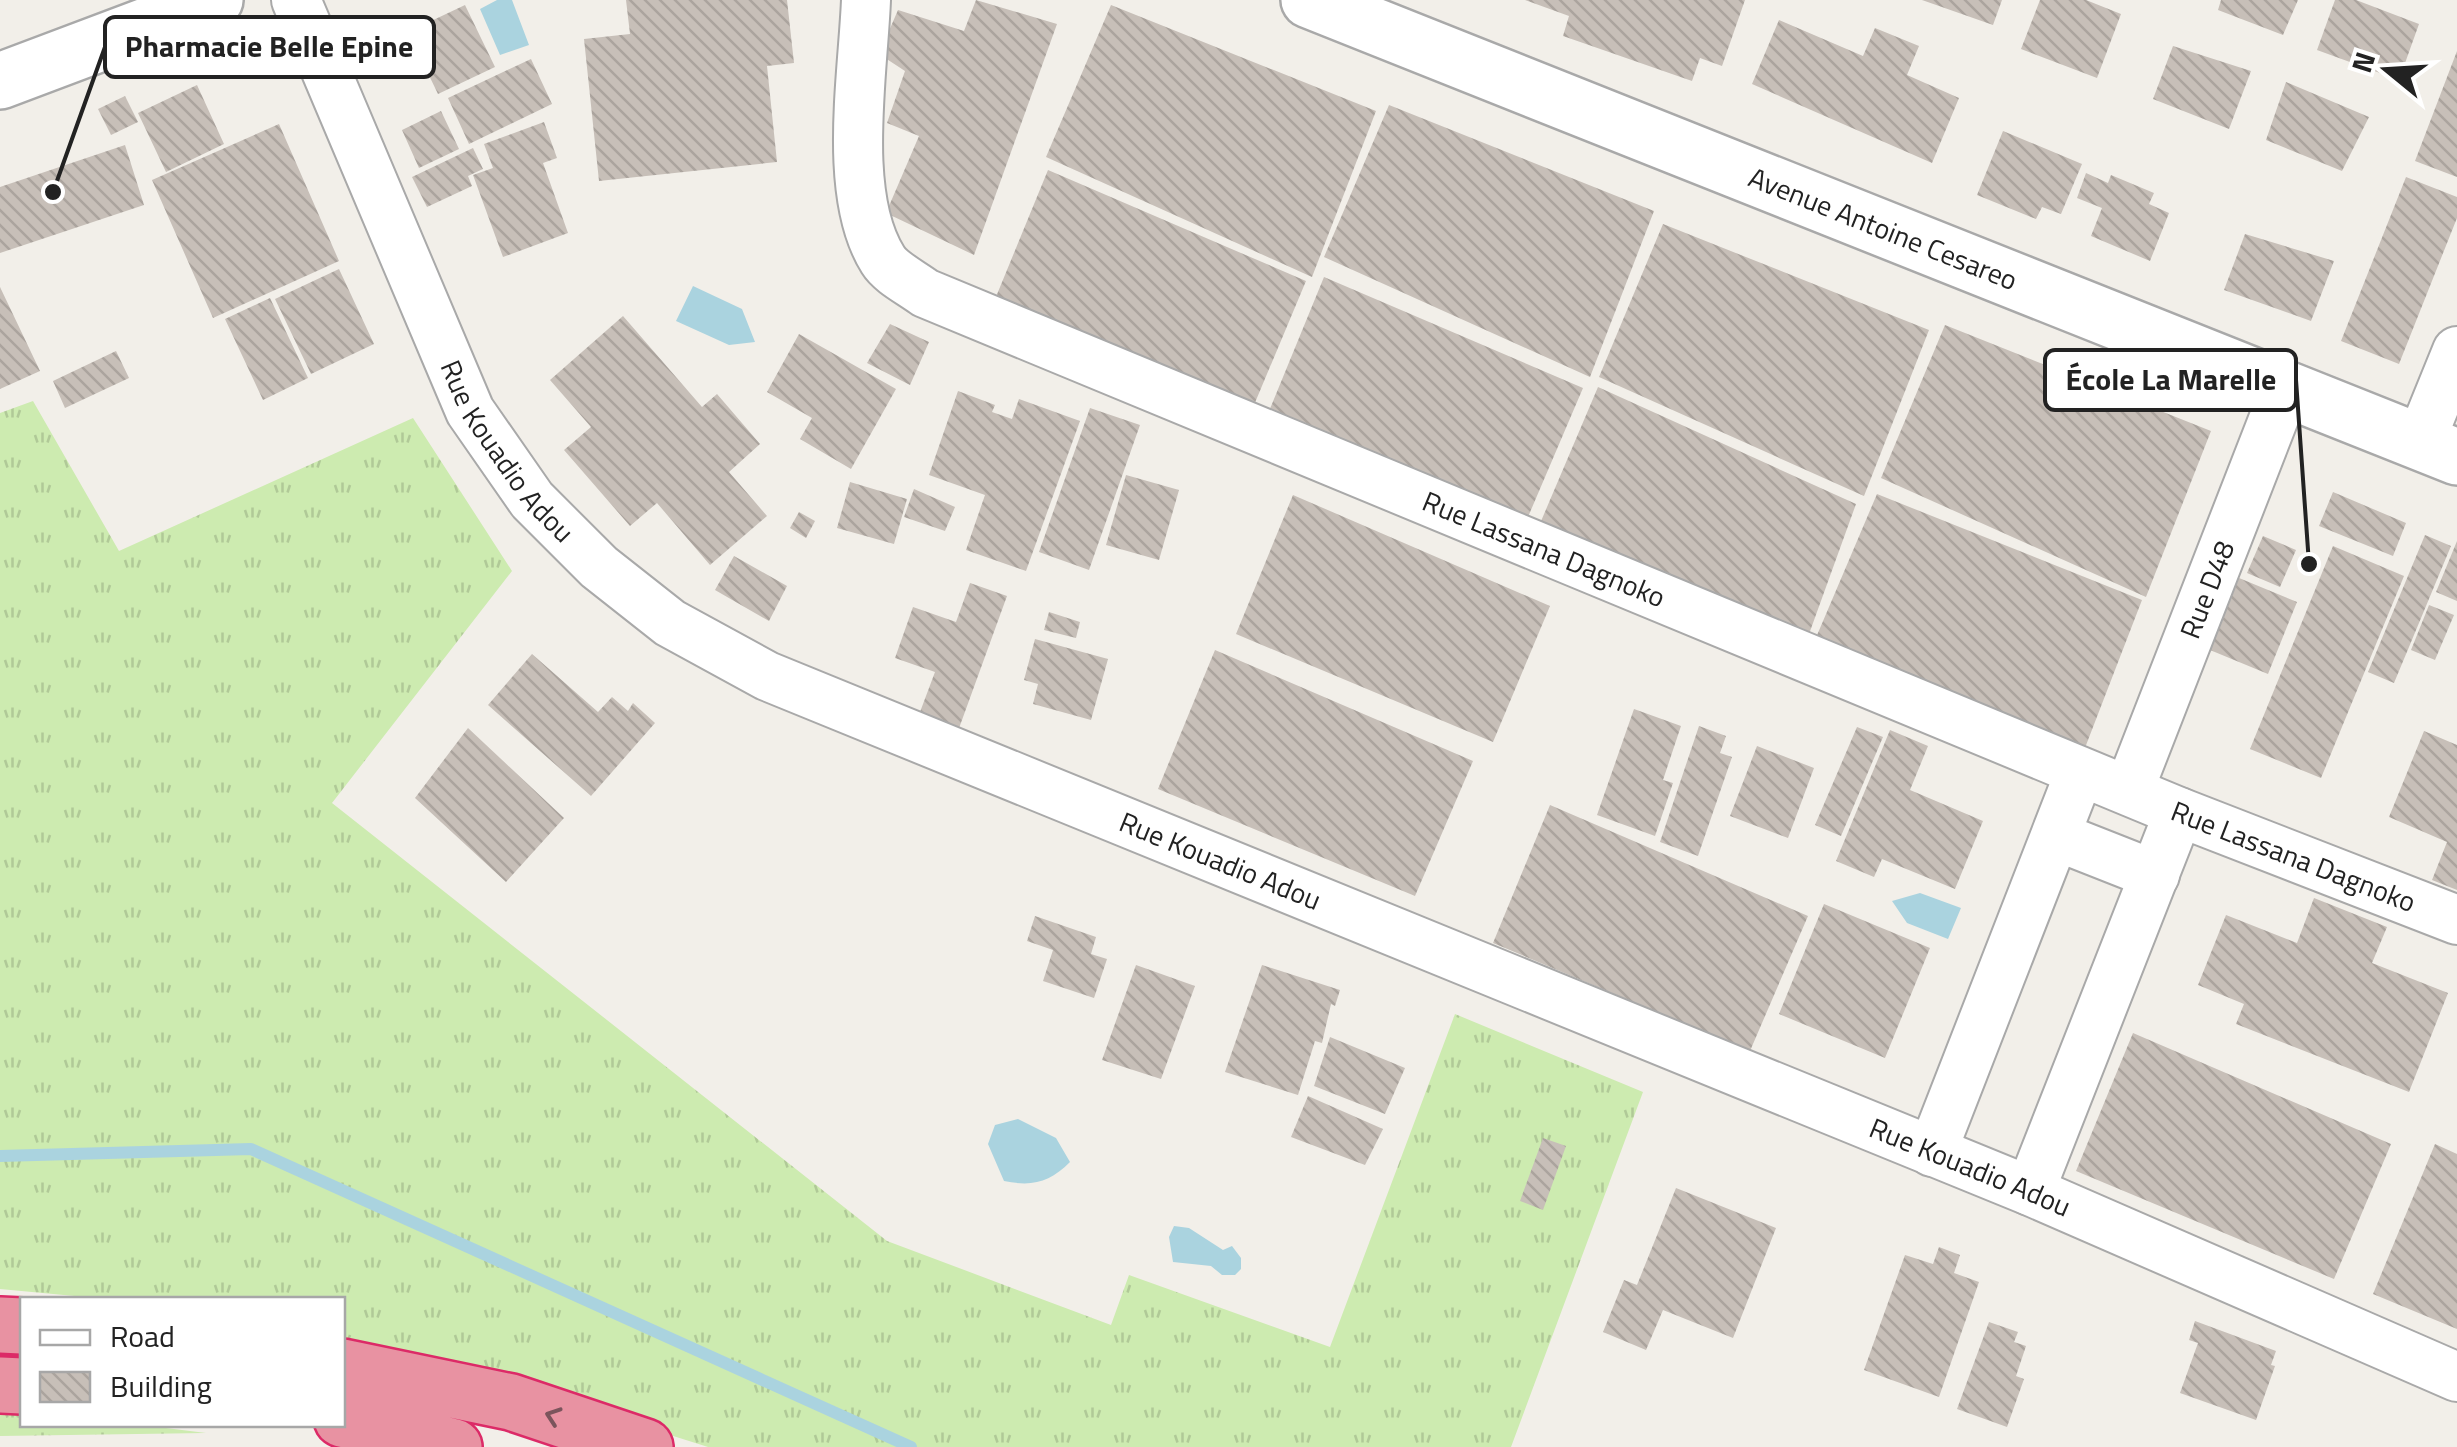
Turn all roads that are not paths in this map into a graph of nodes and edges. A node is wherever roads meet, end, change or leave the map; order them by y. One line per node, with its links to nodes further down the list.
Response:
1 (214, 0): 5 (street)
2 (296, 0): 15 (street, Rue Kouadio Adou)
3 (866, 0): 9 (street, Rue Lassana Dagnoko)
4 (1309, 0): 7 (street, Avenue Antoine Cesareo)
5 (0, 81)
6 (2457, 351): 8 (street)
7 (2286, 388): 8 (street, Avenue Antoine Cesareo); 10 (street, Rue D48)
8 (2438, 450)
9 (2080, 772): 10 (street, Rue Lassana Dagnoko); 12 (street)
10 (2129, 790): 11 (street, Rue Lassana Dagnoko)
11 (2179, 812): 13 (street); 14 (street, Rue Lassana Dagnoko)
12 (2056, 836): 13 (street); 15 (street)
13 (2155, 875): 16 (street)
14 (2457, 920)
15 (1932, 1152): 16 (street, Rue Kouadio Adou)
16 (2030, 1192): 18 (street, Rue Kouadio Adou)
17 (345, 1367): 21 (highway, one-way to 17)
18 (2457, 1377)
19 (345, 1420): 20 (highway)
20 (454, 1447)
21 (645, 1447)

